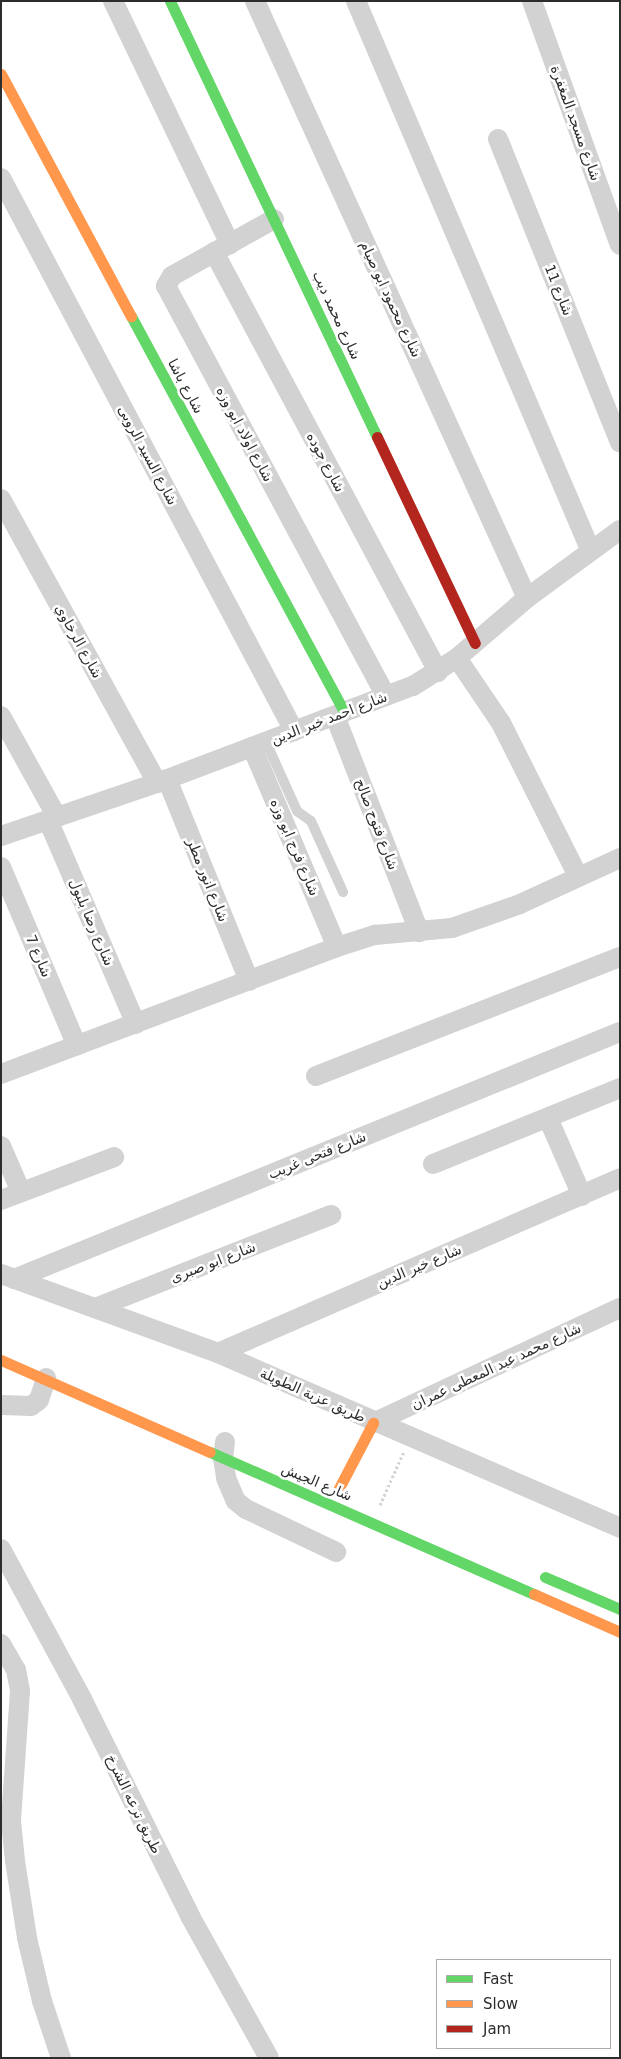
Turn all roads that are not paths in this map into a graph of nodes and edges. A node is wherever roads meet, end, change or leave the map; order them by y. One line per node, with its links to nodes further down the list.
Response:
1 (113, 1): 11 (street, شارع جوده)
2 (170, 1): 9 (street, شارع محمد ديب)
3 (255, 1): 16 (street, شارع محمود ابو صيام)
4 (356, 1): 15 (street)
5 (532, 1): 10 (street, شارع مسجد المغفرة)
6 (1, 74): 21 (street, شارع باشا)
7 (498, 139): 12 (street, شارع 11)
8 (1, 178): 23 (street, شارع السيد الروبى)
9 (274, 219): 11 (street, شارع اولاد ابو وزه); 17 (street, شارع محمد ديب)
10 (620, 245)
11 (222, 248): 19 (street, شارع جوده); 20 (street, شارع اولاد ابو وزه)
12 (620, 442)
13 (1, 499): 25 (street, شارع الرخاوي)
14 (620, 530): 15 (street, شارع احمد خير الدين)
15 (590, 550): 16 (street, شارع احمد خير الدين)
16 (527, 598): 17 (street, شارع احمد خير الدين)
17 (475, 643): 18 (street, شارع احمد خير الدين)
18 (457, 658): 19 (street, شارع احمد خير الدين); 30 (street)
19 (438, 672): 20 (street, شارع احمد خير الدين)
20 (386, 696): 21 (street, شارع احمد خير الدين)
21 (339, 714): 23 (street, شارع احمد خير الدين); 32 (street, شارع فتوح صالح)
22 (1, 716): 26 (street, شارع رضا بلبول)
23 (294, 731): 24 (street, شارع احمد خير الدين)
24 (259, 744): 25 (street, شارع احمد خير الدين); 31 (lane); 33 (street, شارع فرج ابو وزه)
25 (162, 781): 26 (street, شارع احمد خير الدين); 35 (street, شارع انور مطر)
26 (53, 819): 27 (street, شارع احمد خير الدين); 36 (street, شارع رضا بلبول)
27 (1, 836)
28 (620, 858): 30 (street)
29 (1, 867): 38 (street, شارع 7)
30 (578, 876): 32 (street)
31 (343, 892)
32 (419, 932): 33 (street)
33 (337, 947): 35 (street)
34 (620, 956): 40 (street)
35 (249, 981): 36 (street)
36 (136, 1024): 38 (street)
37 (620, 1032): 51 (street, شارع فتحى غريب)
38 (77, 1046): 39 (street)
39 (1, 1074)
40 (316, 1076)
41 (620, 1088): 42 (street)
42 (548, 1118): 45 (street); 48 (street)
43 (1, 1146): 47 (street)
44 (114, 1157): 47 (street)
45 (434, 1164)
46 (620, 1178): 48 (street, شارع خير الدين)
47 (21, 1192): 49 (street)
48 (582, 1196): 54 (street, شارع خير الدين)
49 (1, 1200)
50 (331, 1216): 52 (street, شارع ابو صبرى)
51 (7, 1276): 52 (street, طريق عزبة الطويلة)
52 (95, 1308): 54 (street, طريق عزبة الطويلة)
53 (620, 1308): 58 (street, شارع محمد عبد المعطى عمران)
54 (218, 1353): 58 (street, طريق عزبة الطويلة)
55 (1, 1360): 56 (street, شارع الجيش)
56 (46, 1378): 57 (street); 59 (street, شارع الجيش)
57 (1, 1405)
58 (373, 1423): 60 (street); 61 (street, طريق عزبة الطويلة)
59 (224, 1446): 63 (street); 66 (street, شارع الجيش)
60 (337, 1490)
61 (620, 1528)
62 (1, 1549): 70 (street, طريق ترعه الشرخ)
63 (336, 1552)
64 (531, 1571): 65 (street)
65 (620, 1609)
66 (620, 1632)
67 (1, 1644): 68 (street)
68 (9, 1713): 69 (street)
69 (61, 2058)
70 (269, 2058)

